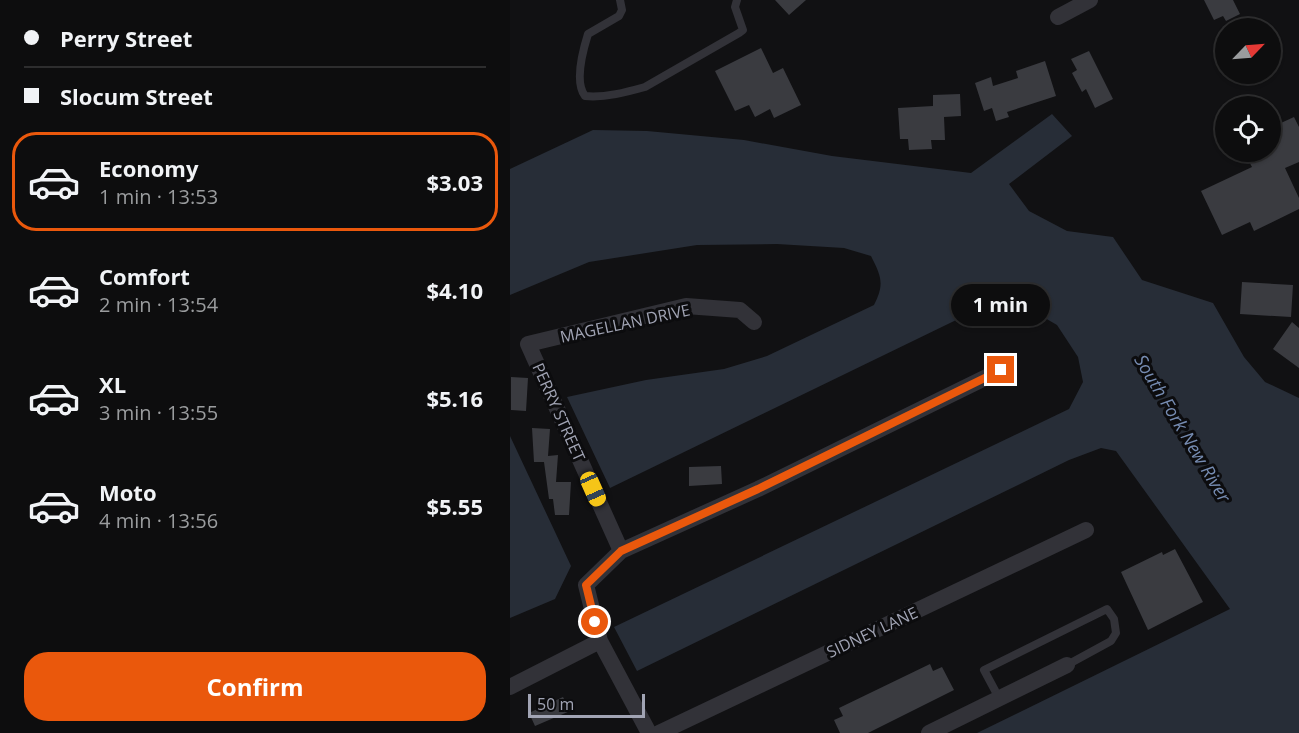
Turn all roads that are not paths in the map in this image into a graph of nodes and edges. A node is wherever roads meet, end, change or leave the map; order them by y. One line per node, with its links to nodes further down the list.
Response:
1 (620, 0): 2 (lane)
2 (737, 0)
3 (1090, 0): 4 (street)
4 (1058, 17)
5 (754, 322): 6 (street, MAGELLAN DRIVE)
6 (528, 344): 9 (street, PERRY STREET)
7 (1001, 370): 9 (street)
8 (1086, 530): 15 (street, SIDNEY LANE)
9 (621, 551): 10 (street)
10 (600, 641): 12 (street); 14 (street)
11 (1066, 665): 13 (street); 13 (lane)
12 (510, 687)
13 (999, 698): 16 (street)
14 (649, 733)
15 (659, 733)
16 (929, 733)

